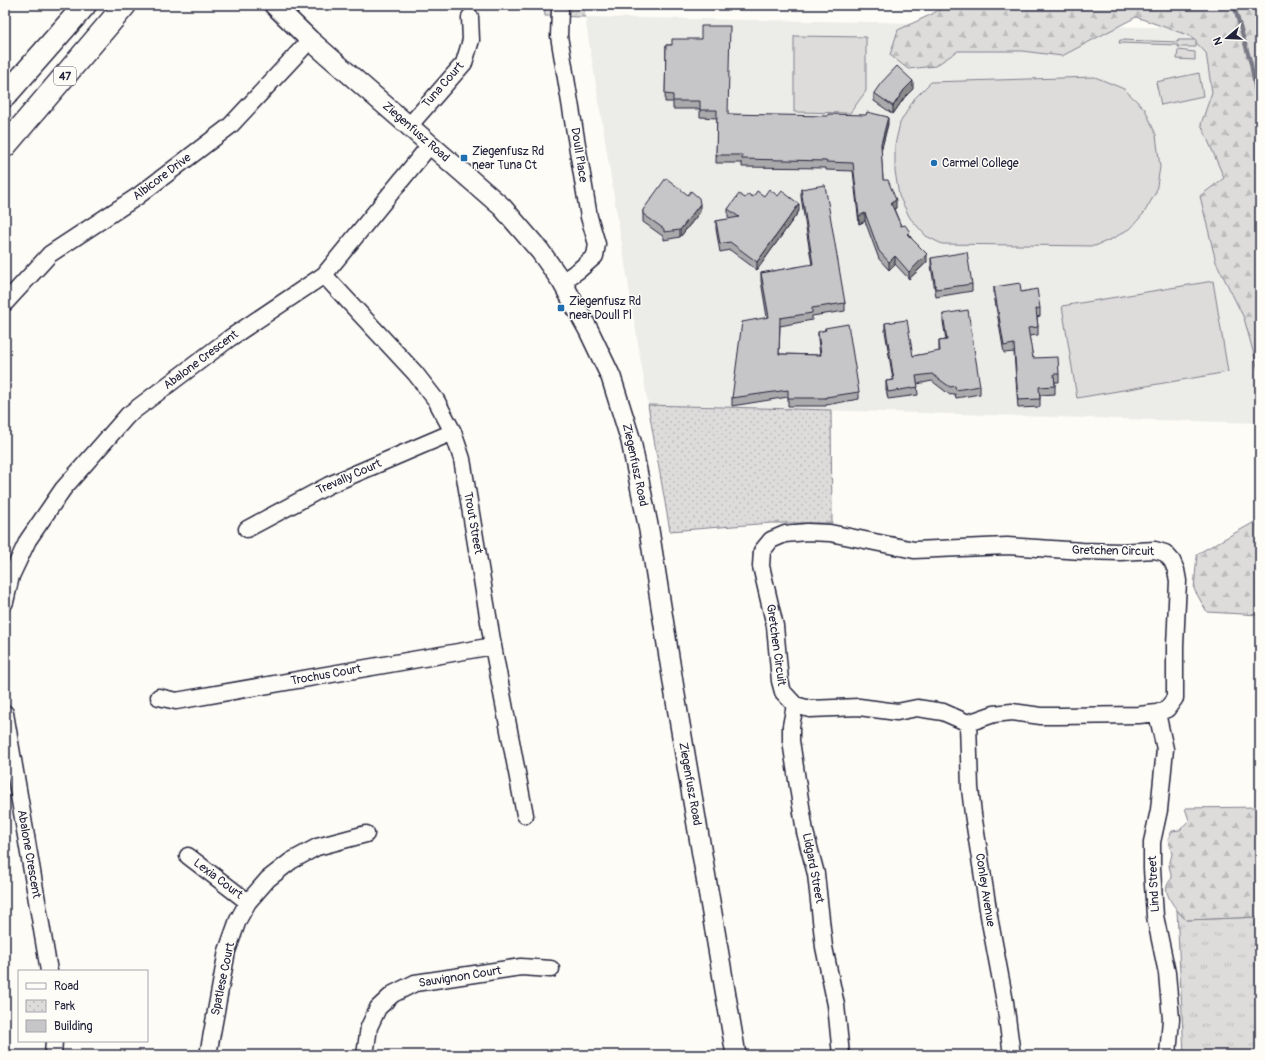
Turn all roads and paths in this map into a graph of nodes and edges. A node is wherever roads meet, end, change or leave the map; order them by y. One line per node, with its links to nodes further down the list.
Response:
1 (85, 5): 7 (highway, 47)
2 (126, 5): 10 (highway, 47)
3 (274, 5): 6 (street, Ziegenfusz Road)
4 (560, 10): 12 (street, Doull Place)
5 (470, 17): 8 (street, Tuna Court)
6 (310, 40): 8 (street, Ziegenfusz Road); 13 (street, Albicore Drive)
7 (5, 96)
8 (409, 126): 9 (street, Ziegenfusz Road)
9 (430, 145): 11 (street, Abalone Crescent); 12 (street, Ziegenfusz Road)
10 (5, 146)
11 (324, 275): 14 (street, Trout Street); 16 (street, Abalone Crescent)
12 (562, 282): 34 (street, Ziegenfusz Road)
13 (5, 303)
14 (453, 432): 15 (street, Trevally Court); 18 (street, Trout Street)
15 (247, 529)
16 (8, 575): 17 (street, Abalone Crescent)
17 (5, 602)
18 (493, 646): 19 (street, Trochus Court); 24 (street, Trout Street)
19 (159, 697)
20 (795, 705): 22 (street, Gretchen Circuit); 23 (street); 35 (street, Lidgard Street)
21 (5, 713): 29 (street, Abalone Crescent)
22 (1157, 713): 23 (street); 37 (street, Lind Street)
23 (968, 723): 36 (street, Conley Avenue)
24 (525, 815)
25 (366, 834): 27 (street, Spatlese Court)
26 (188, 856): 27 (street, Lexia Court)
27 (248, 902): 32 (street, Spatlese Court)
28 (551, 968): 33 (street, Sauvignon Court)
29 (49, 970)
30 (54, 1042): 31 (street)
31 (53, 1055)
32 (208, 1055)
33 (364, 1055)
34 (736, 1055)
35 (841, 1055)
36 (1012, 1055)
37 (1168, 1055)

